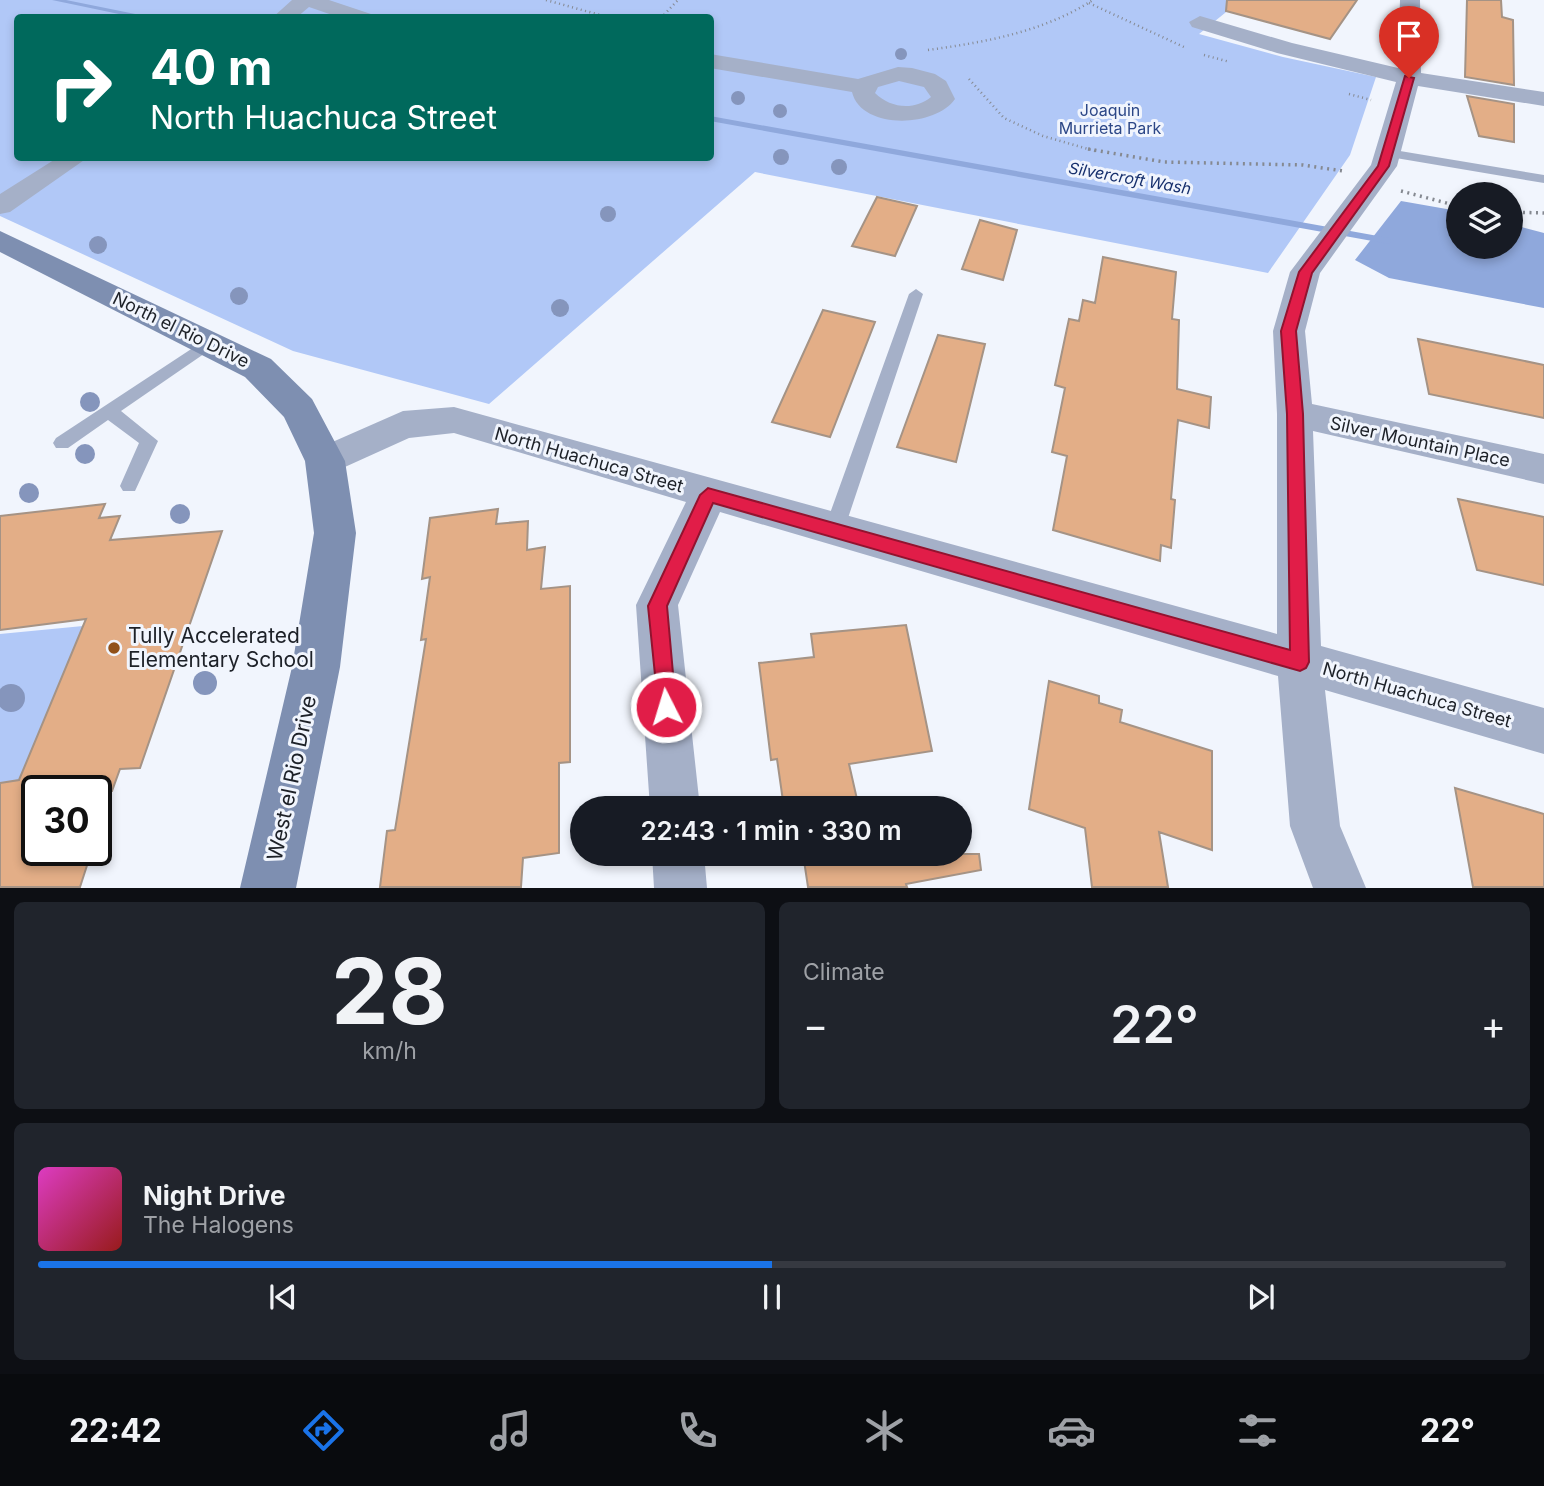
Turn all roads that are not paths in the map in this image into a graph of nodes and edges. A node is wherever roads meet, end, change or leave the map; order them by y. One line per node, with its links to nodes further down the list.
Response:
1 (307, 0): 3 (street); 4 (street)
2 (1410, 0): 7 (street)
3 (288, 14)
4 (351, 14)
5 (1200, 22): 7 (street)
6 (714, 62): 8 (street)
7 (1409, 78): 9 (street); 10 (street)
8 (864, 87)
9 (1544, 99)
10 (1388, 153): 12 (lane); 18 (street)
11 (69, 161): 13 (street)
12 (1544, 179)
13 (0, 206)
14 (0, 240): 16 (street, North el Rio Drive)
15 (916, 294): 24 (lane)
16 (208, 343): 17 (lane); 20 (street, North el Rio Drive)
17 (108, 411): 19 (lane); 22 (lane)
18 (1295, 414): 21 (street, Silver Mountain Place); 25 (street)
19 (62, 443)
20 (324, 461): 23 (street, North Huachuca Street); 29 (street, West el Rio Drive)
21 (1544, 469)
22 (128, 486)
23 (708, 495): 24 (street, North Huachuca Street); 27 (street)
24 (834, 530): 25 (street, North Huachuca Street)
25 (1300, 662): 26 (street, North Huachuca Street); 31 (street)
26 (1544, 731)
27 (674, 796)
28 (679, 866): 30 (street)
29 (268, 887)
30 (681, 887)
31 (1340, 887)

